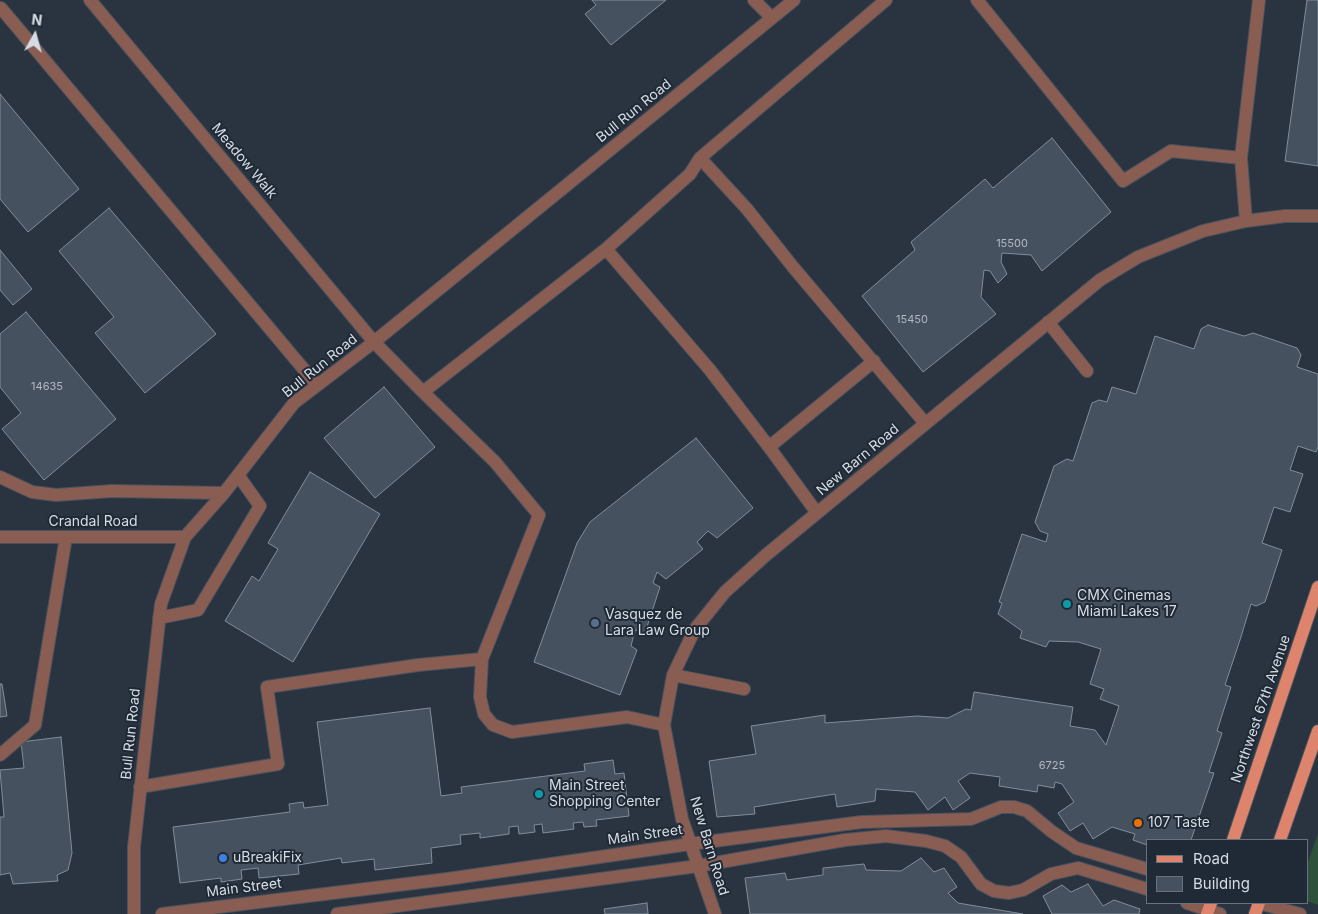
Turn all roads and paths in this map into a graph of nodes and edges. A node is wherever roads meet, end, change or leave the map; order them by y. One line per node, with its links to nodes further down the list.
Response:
1 (90, 0): 15 (street, Meadow Walk)
2 (754, 0): 8 (street)
3 (794, 0): 8 (street, Bull Run Road)
4 (886, 0): 9 (street)
5 (977, 0): 10 (street)
6 (1259, 0): 10 (street)
7 (1, 8): 18 (street)
8 (772, 18): 15 (street, Bull Run Road)
9 (700, 158): 13 (street); 16 (street)
10 (1241, 158): 12 (street)
11 (1318, 216): 12 (street, New Barn Road)
12 (1246, 221): 14 (street, New Barn Road)
13 (606, 248): 19 (street); 21 (street)
14 (1048, 322): 17 (street); 20 (street, New Barn Road)
15 (374, 342): 18 (street, Bull Run Road); 19 (street, Meadow Walk)
16 (874, 361): 20 (street); 21 (street)
17 (1087, 371)
18 (317, 385): 22 (street, Bull Run Road)
19 (423, 392): 31 (street, Meadow Walk)
20 (925, 423): 25 (street, New Barn Road)
21 (769, 447): 25 (street)
22 (238, 475): 24 (street, Bull Run Road); 30 (street)
23 (0, 477): 24 (street)
24 (224, 493): 28 (street, Bull Run Road)
25 (817, 513): 32 (street, New Barn Road)
26 (0, 537): 27 (street, Crandal Road)
27 (66, 537): 28 (street, Crandal Road); 36 (street)
28 (185, 537): 30 (street, Bull Run Road)
29 (1318, 587): 38 (main road, Northwest 67th Avenue)
30 (160, 618): 37 (street, Bull Run Road)
31 (482, 659): 34 (street); 37 (street)
32 (673, 676): 33 (street); 34 (street, New Barn Road)
33 (744, 689)
34 (664, 725): 40 (street, New Barn Road)
35 (1318, 731): 39 (main road)
36 (0, 755)
37 (140, 787): 47 (street, Bull Run Road)
38 (1233, 839)
39 (1280, 839)
40 (690, 844): 41 (street, New Barn Road); 42 (street, Main Street); 48 (street, Main Street)
41 (698, 866): 43 (street); 49 (street); 50 (street, New Barn Road)
42 (1146, 869)
43 (1146, 889)
44 (1190, 904): 46 (street)
45 (1262, 904): 51 (street)
46 (1211, 910)
47 (134, 914)
48 (162, 914)
49 (337, 914)
50 (715, 914)
51 (1300, 914)

